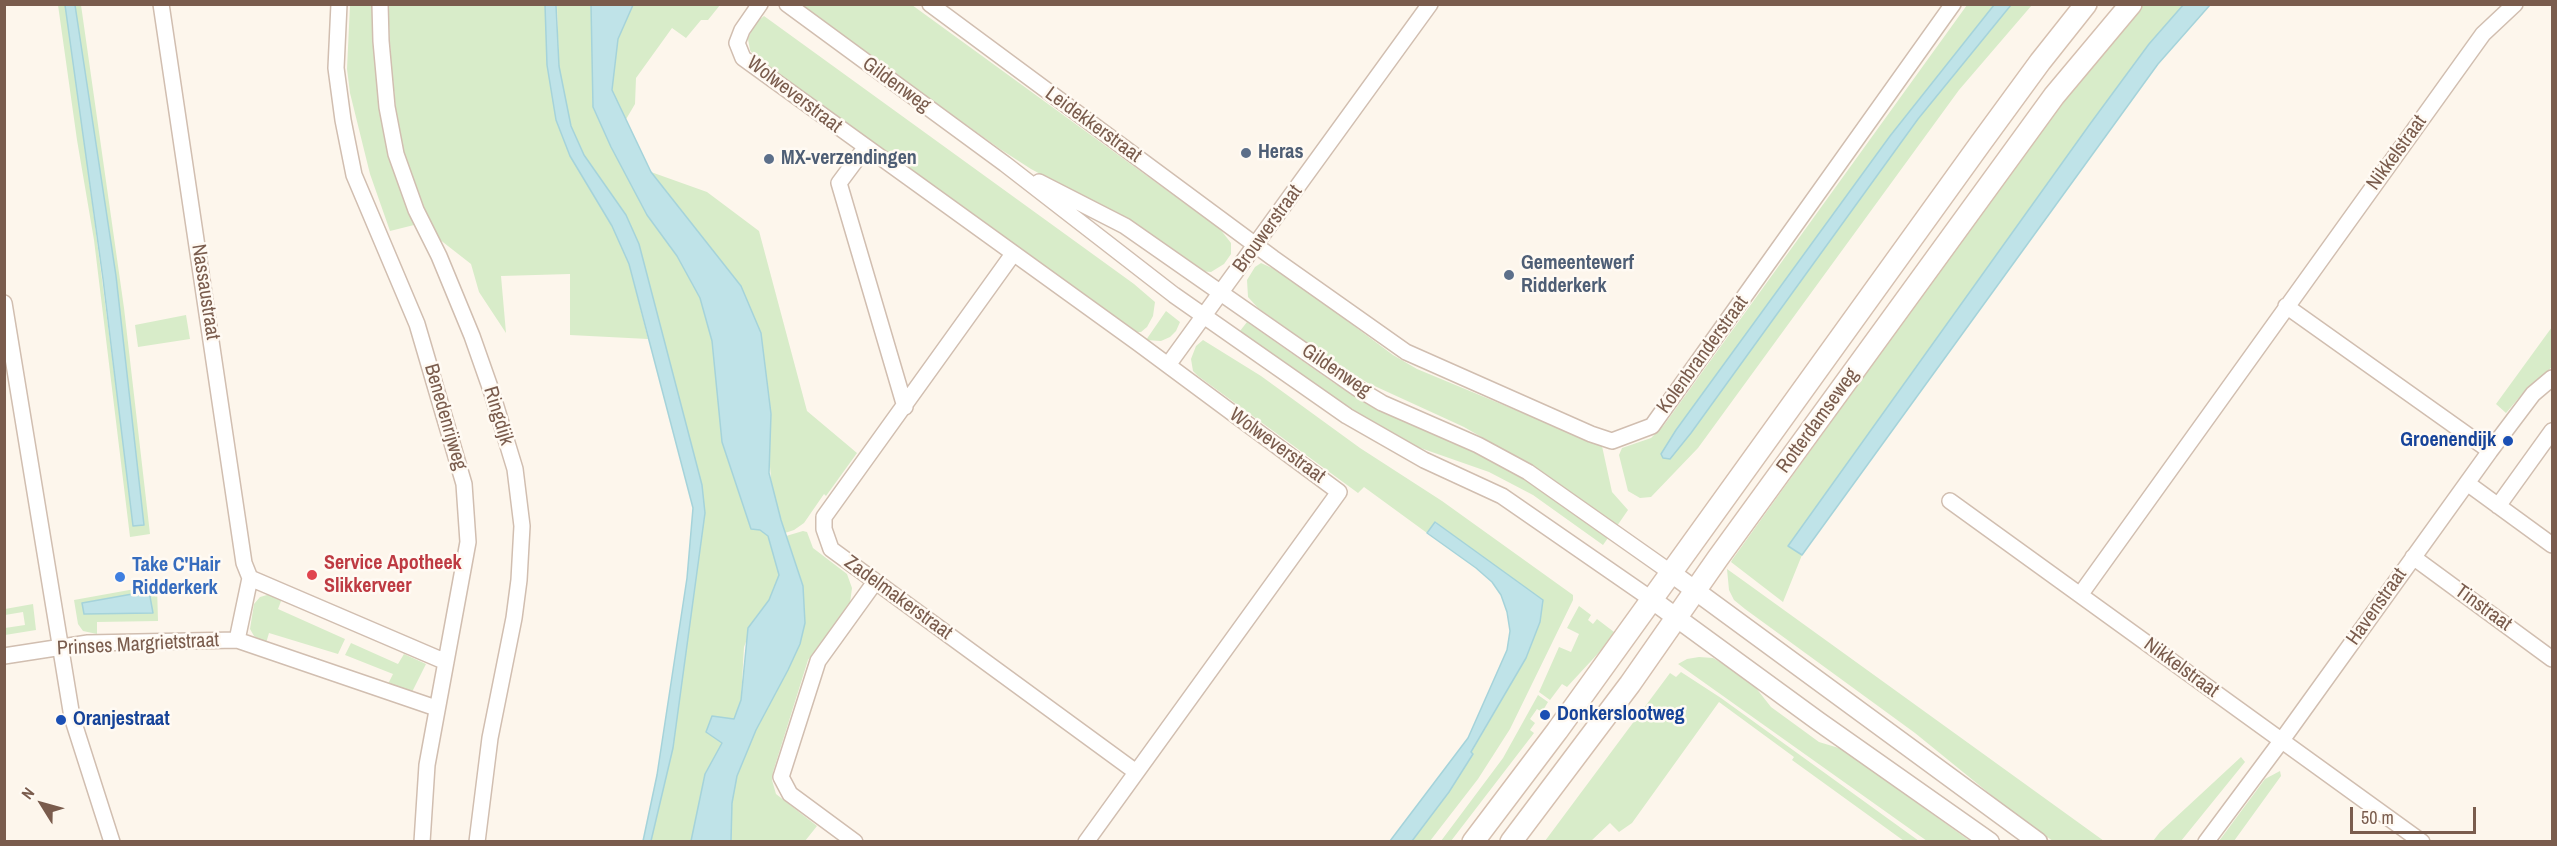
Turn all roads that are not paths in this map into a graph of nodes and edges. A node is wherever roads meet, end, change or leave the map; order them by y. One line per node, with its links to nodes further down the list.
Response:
1 (161, 4): 31 (street, Nassaustraat)
2 (339, 4): 41 (street, Benedenrijweg)
3 (380, 4): 47 (street, Ringdijk)
4 (760, 4): 12 (street, Wolweverstraat)
5 (788, 4): 13 (street, Gildenweg)
6 (930, 4): 14 (street, Leidekkerstraat)
7 (1430, 4): 14 (street, Brouwerstraat)
8 (1953, 4): 14 (street, Kolenbranderstraat)
9 (2086, 4): 30 (main road, Rotterdamseweg)
10 (2131, 4): 33 (main road, Rotterdamseweg)
11 (2515, 4): 18 (street, Nikkelstraat)
12 (865, 148): 15 (street, Wolweverstraat); 22 (street)
13 (1005, 164): 16 (street, Gildenweg); 19 (street, Gildenweg)
14 (1256, 245): 16 (street, Brouwerstraat)
15 (1013, 254): 20 (street, Wolweverstraat); 22 (street, Zadelmakerstraat)
16 (1221, 294): 19 (street, Brouwerstraat); 30 (street, Gildenweg)
17 (4, 303): 38 (street)
18 (2286, 306): 24 (street); 34 (street, Nikkelstraat)
19 (1204, 316): 20 (street, Brouwerstraat); 35 (street, Gildenweg)
20 (1167, 365): 44 (street, Wolweverstraat)
21 (2553, 378): 24 (street, Havenstraat)
22 (904, 407): 32 (street, Zadelmakerstraat)
23 (2553, 431): 27 (street)
24 (2490, 451): 25 (street, Havenstraat)
25 (2467, 483): 27 (street); 29 (street, Havenstraat)
26 (1950, 501): 34 (street, Nikkelstraat)
27 (2498, 506): 28 (street)
28 (2553, 545)
29 (2413, 557): 40 (street, Tinstraat); 43 (street, Havenstraat)
30 (1670, 572): 33 (street); 35 (main road, Rotterdamseweg)
31 (250, 578): 37 (street, Prinses Margrietstraat); 41 (street)
32 (875, 582): 44 (street, Zadelmakerstraat); 48 (street)
33 (1694, 592): 36 (main road, Rotterdamseweg); 53 (street)
34 (2080, 595): 43 (street, Nikkelstraat)
35 (1651, 598): 36 (street); 50 (main road, Rotterdamseweg)
36 (1677, 617): 51 (main road, Rotterdamseweg); 52 (street)
37 (237, 640): 38 (street, Prinses Margrietstraat); 42 (street, Prinses Margrietstraat)
38 (59, 647): 39 (street, Prinses Margrietstraat); 45 (street)
39 (4, 656)
40 (2553, 658)
41 (446, 662): 42 (street, Benedenrijweg)
42 (436, 708): 46 (street, Benedenrijweg)
43 (2282, 740): 54 (street, Havenstraat); 55 (street)
44 (1136, 772): 49 (street, Wolweverstraat)
45 (112, 842)
46 (422, 842)
47 (477, 842)
48 (855, 842)
49 (1086, 842)
50 (1473, 842)
51 (1511, 842)
52 (1990, 842)
53 (2038, 842)
54 (2206, 842)
55 (2422, 842)

